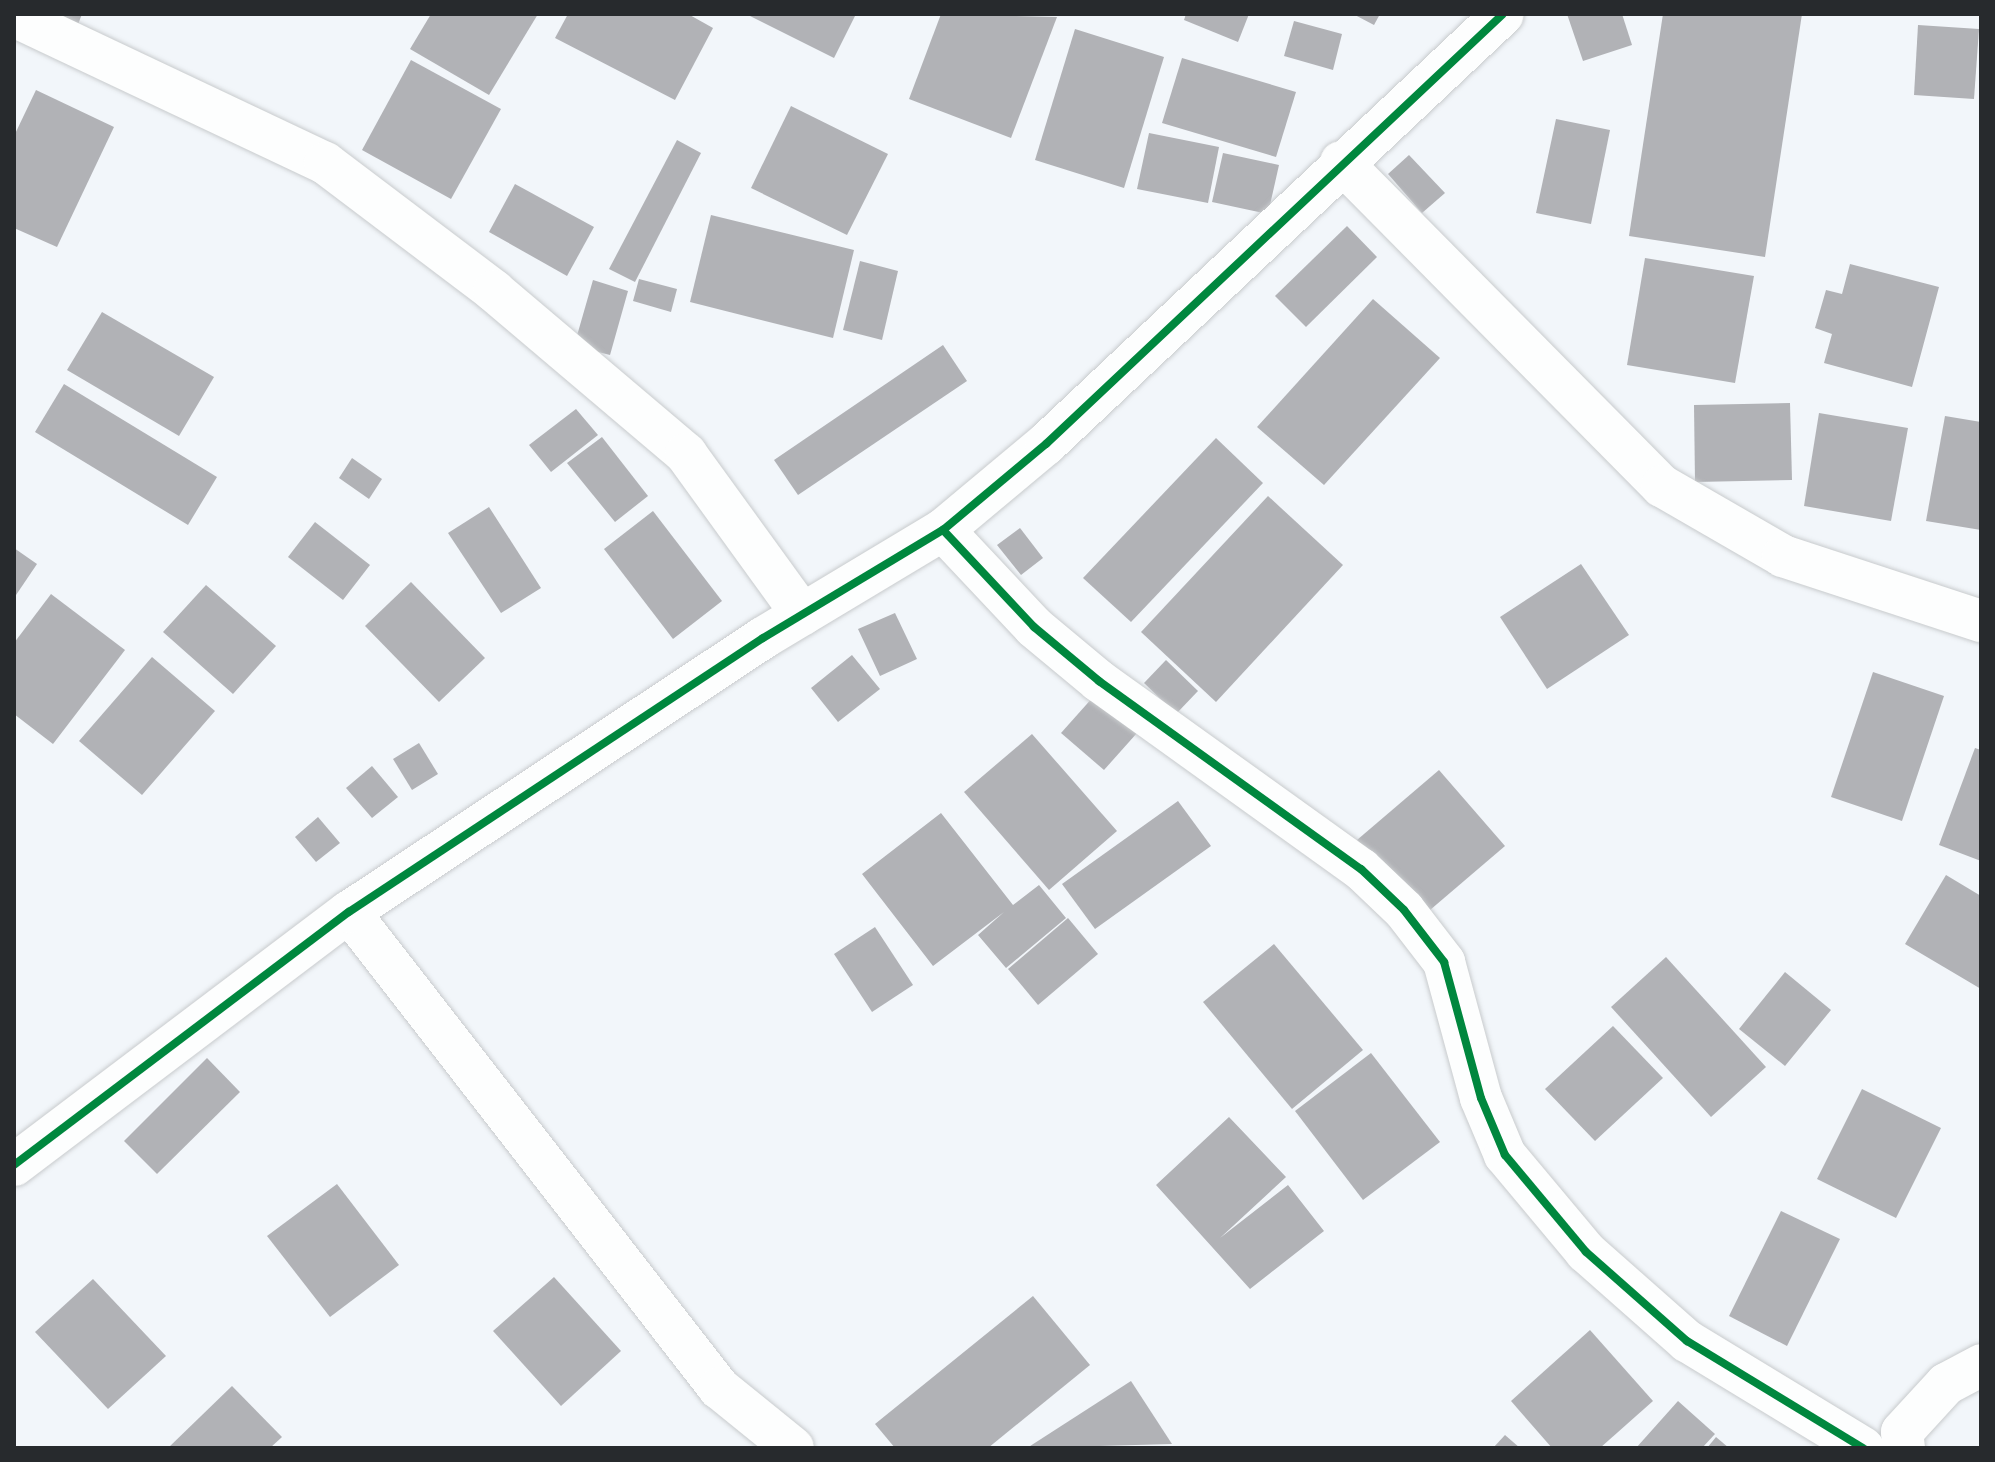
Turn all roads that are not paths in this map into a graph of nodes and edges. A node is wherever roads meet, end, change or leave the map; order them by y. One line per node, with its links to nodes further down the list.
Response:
1 (1499, 15): 3 (street)
2 (14, 16): 5 (street)
3 (1341, 162): 4 (street); 6 (street)
4 (943, 530): 5 (street); 11 (street)
5 (802, 614): 7 (street)
6 (1981, 621)
7 (349, 912): 8 (street); 10 (street)
8 (14, 1165)
9 (1981, 1365): 12 (street)
10 (793, 1448)
11 (1863, 1448)
12 (1904, 1448)

